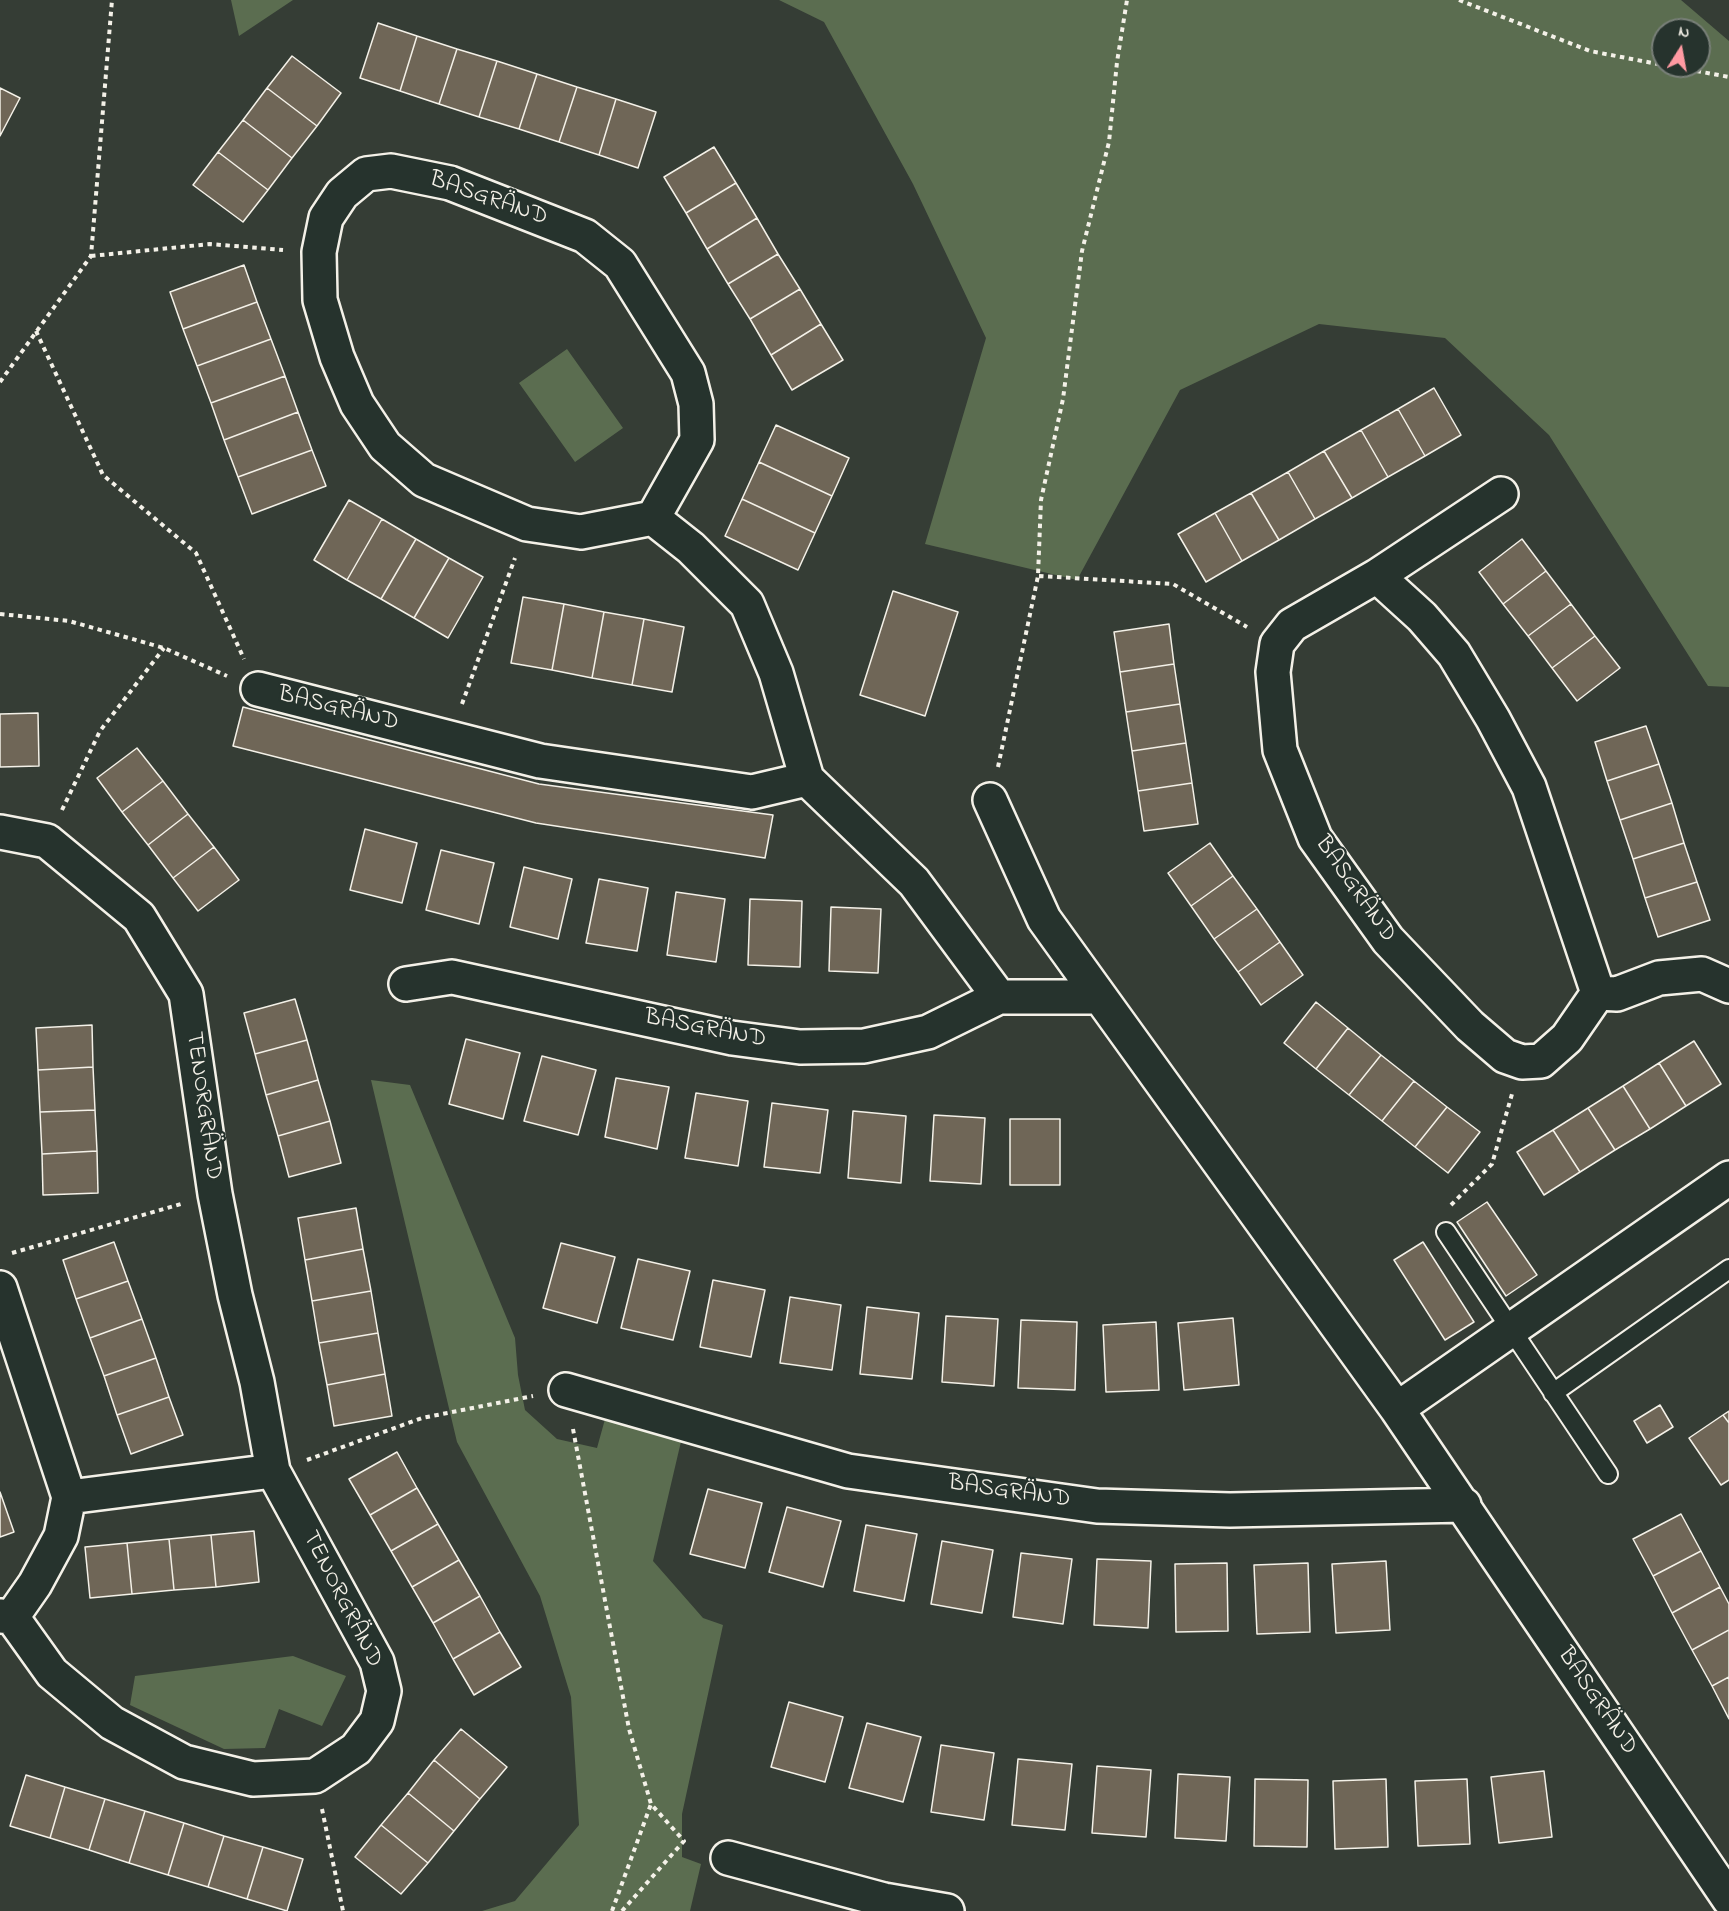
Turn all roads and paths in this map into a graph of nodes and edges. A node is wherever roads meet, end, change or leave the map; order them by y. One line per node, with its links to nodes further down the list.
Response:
1 (112, 0): 8 (path)
2 (1127, 0): 14 (path)
3 (1459, 0): 4 (path)
4 (1651, 63)
5 (1711, 74): 6 (path)
6 (1729, 77)
7 (319, 252): 8 (path); 12 (street, BASGRÄND); 13 (street, BASGRÄND)
8 (91, 256): 9 (path)
9 (36, 332): 10 (path); 19 (path)
10 (0, 382)
11 (1501, 494): 15 (street)
12 (653, 518): 13 (street, BASGRÄND); 21 (street)
13 (527, 524): 20 (path)
14 (1038, 576): 17 (path); 22 (path)
15 (1377, 576): 17 (street); 27 (street)
16 (0, 614): 18 (path)
17 (1277, 644): 30 (street, BASGRÄND)
18 (164, 648): 19 (path); 24 (path)
19 (258, 689): 20 (street, BASGRÄND)
20 (450, 738): 21 (street, BASGRÄND)
21 (807, 779): 28 (street)
22 (990, 800): 29 (street, BASGRÄND)
23 (0, 832): 24 (street, TENORGRÄND)
24 (47, 840): 32 (street, TENORGRÄND)
25 (406, 984): 28 (street, BASGRÄND)
26 (1729, 986): 27 (street)
27 (1598, 993): 30 (street)
28 (999, 997): 29 (street, BASGRÄND)
29 (1100, 997): 40 (street, BASGRÄND)
30 (1522, 1062): 33 (path)
31 (1729, 1178): 37 (street)
32 (215, 1194): 34 (path); 41 (street, TENORGRÄND)
33 (1446, 1232): 37 (lane)
34 (11, 1253)
35 (1729, 1269): 39 (lane)
36 (0, 1288): 43 (street)
37 (1511, 1329): 39 (lane); 40 (street)
38 (566, 1390): 41 (path); 44 (street, BASGRÄND); 47 (path)
39 (1554, 1393): 42 (lane)
40 (1397, 1409): 44 (street, BASGRÄND)
41 (273, 1471): 43 (street); 46 (street, TENORGRÄND)
42 (1608, 1474)
43 (69, 1497): 45 (street)
44 (1464, 1505): 49 (street, BASGRÄND)
45 (6, 1617): 46 (street)
46 (315, 1776): 50 (path)
47 (651, 1804): 51 (path); 52 (path)
48 (728, 1858): 53 (street)
49 (1729, 1899)
50 (343, 1911)
51 (612, 1911)
52 (622, 1911)
53 (947, 1911)

